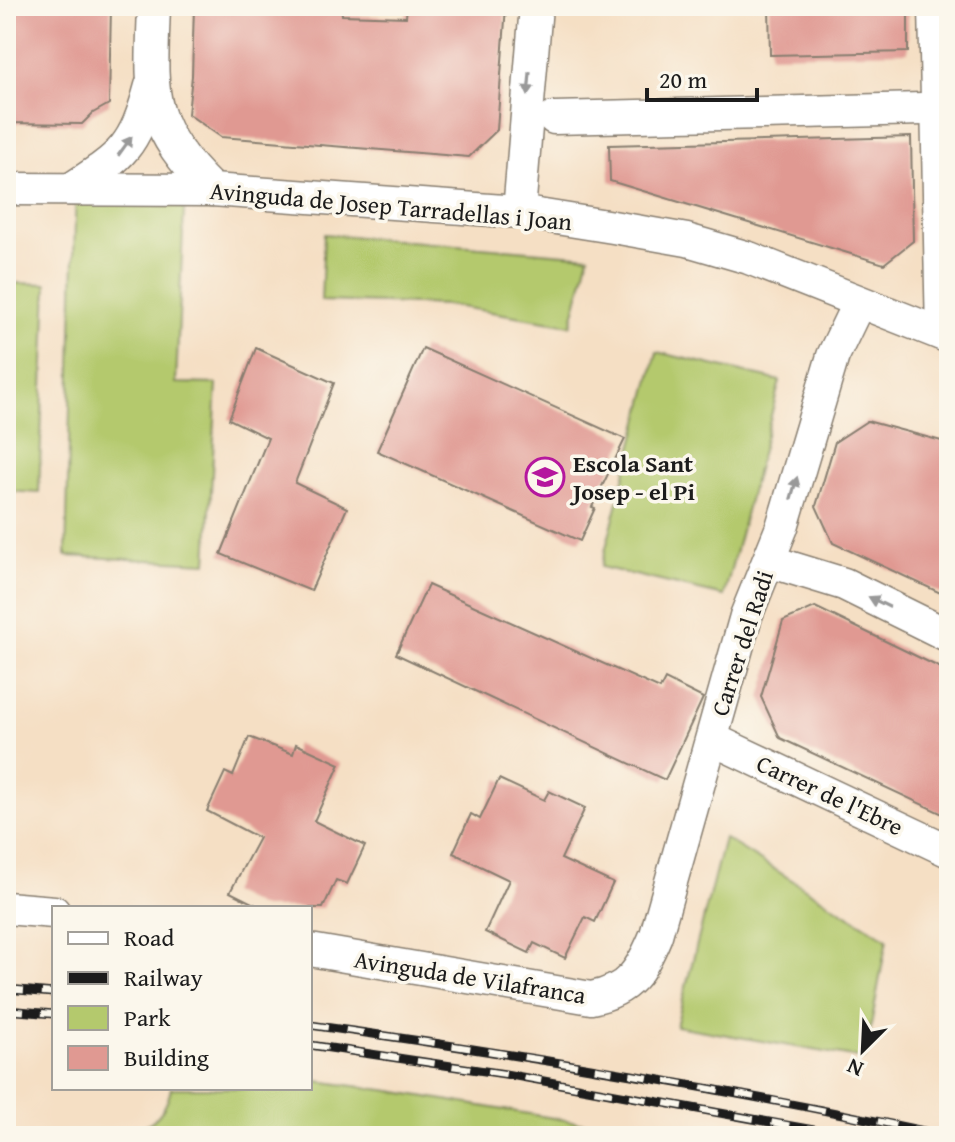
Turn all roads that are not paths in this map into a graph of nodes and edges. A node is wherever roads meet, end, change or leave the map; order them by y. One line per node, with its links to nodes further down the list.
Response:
1 (154, 6): 4 (street)
2 (536, 6): 11 (street, one-way to 11)
3 (935, 6): 7 (street)
4 (152, 82): 9 (street, one-way to 4); 10 (street)
5 (923, 109): 6 (street)
6 (554, 118)
7 (944, 152): 13 (street)
8 (6, 189): 9 (street, Avinguda de Josep Tarradellas i Joan)
9 (71, 189): 10 (street, Avinguda de Josep Tarradellas i Joan)
10 (212, 190): 11 (street, Avinguda de Josep Tarradellas i Joan)
11 (519, 212): 12 (street, Avinguda de Josep Tarradellas i Joan)
12 (859, 302): 13 (street, Avinguda de Josep Tarradellas i Joan); 14 (street, Carrer del Radi, one-way to 12)
13 (945, 335)
14 (769, 561): 15 (street, one-way to 14); 16 (street, Carrer del Radi)
15 (949, 636)
16 (712, 739): 17 (street, Carrer de l'Ebre); 21 (street, Carrer del Radi)
17 (949, 851)
18 (6, 908): 19 (street)
19 (52, 912)
20 (312, 950): 21 (street, Avinguda de Vilafranca)
21 (627, 983)

